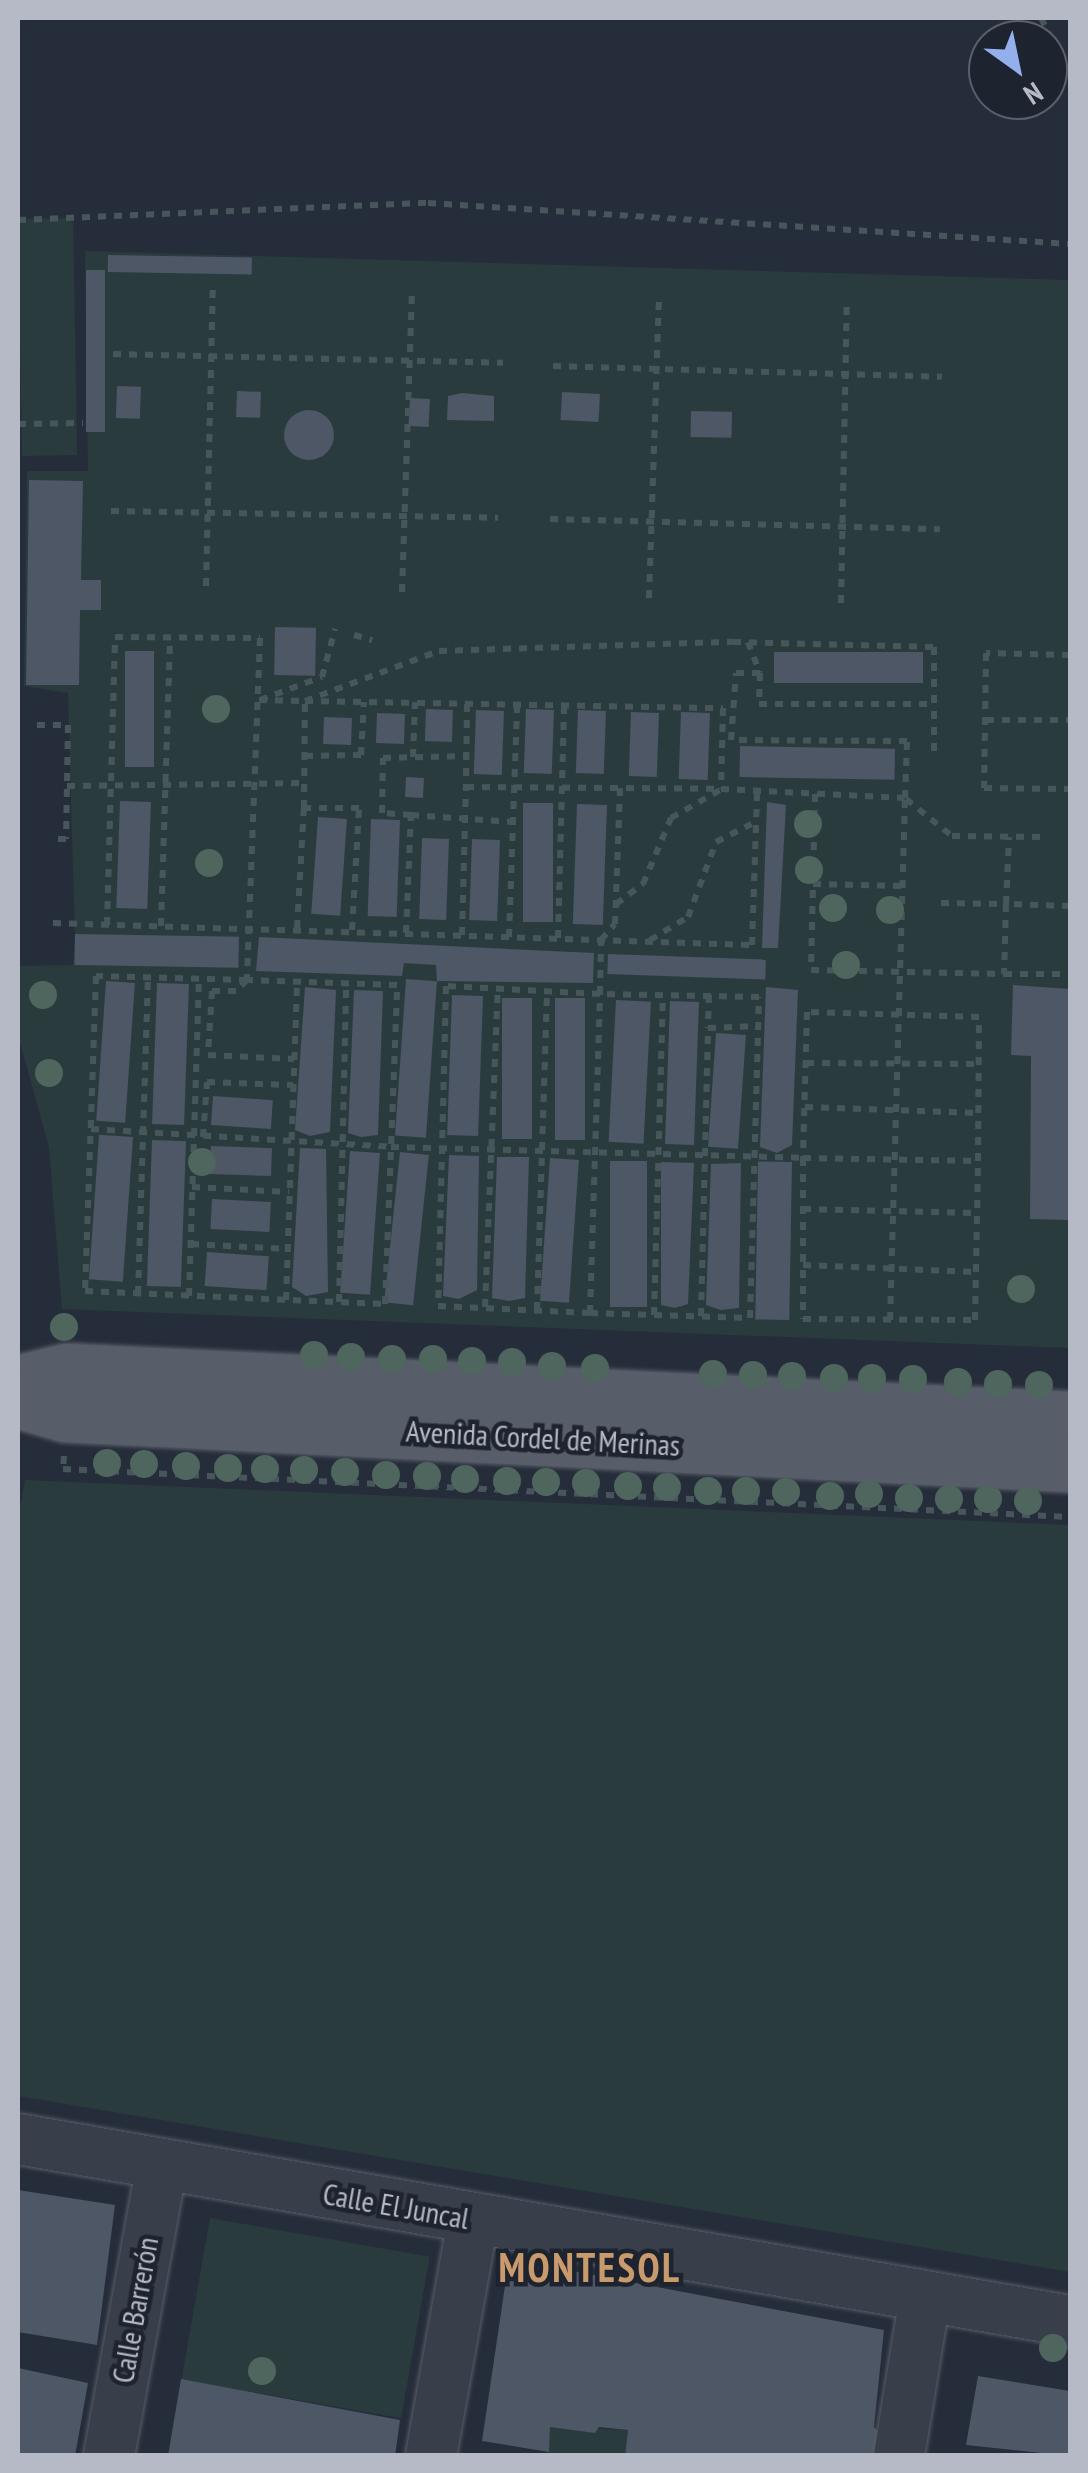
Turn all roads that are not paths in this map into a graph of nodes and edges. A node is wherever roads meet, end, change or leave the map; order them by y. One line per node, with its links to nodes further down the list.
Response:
1 (18, 1382): 3 (main road, Avenida Cordel de Merinas)
2 (42, 1407): 4 (main road, Avenida Cordel de Merinas)
3 (1070, 1419)
4 (1070, 1464)
5 (18, 2139): 6 (street, Calle El Juncal)
6 (162, 2165): 7 (street, Calle El Juncal); 10 (street, Calle Barrerón)
7 (473, 2220): 8 (street, Calle El Juncal); 11 (street)
8 (925, 2298): 9 (street, Calle El Juncal); 12 (street)
9 (1070, 2322)
10 (110, 2456)
11 (431, 2456)
12 (898, 2456)

